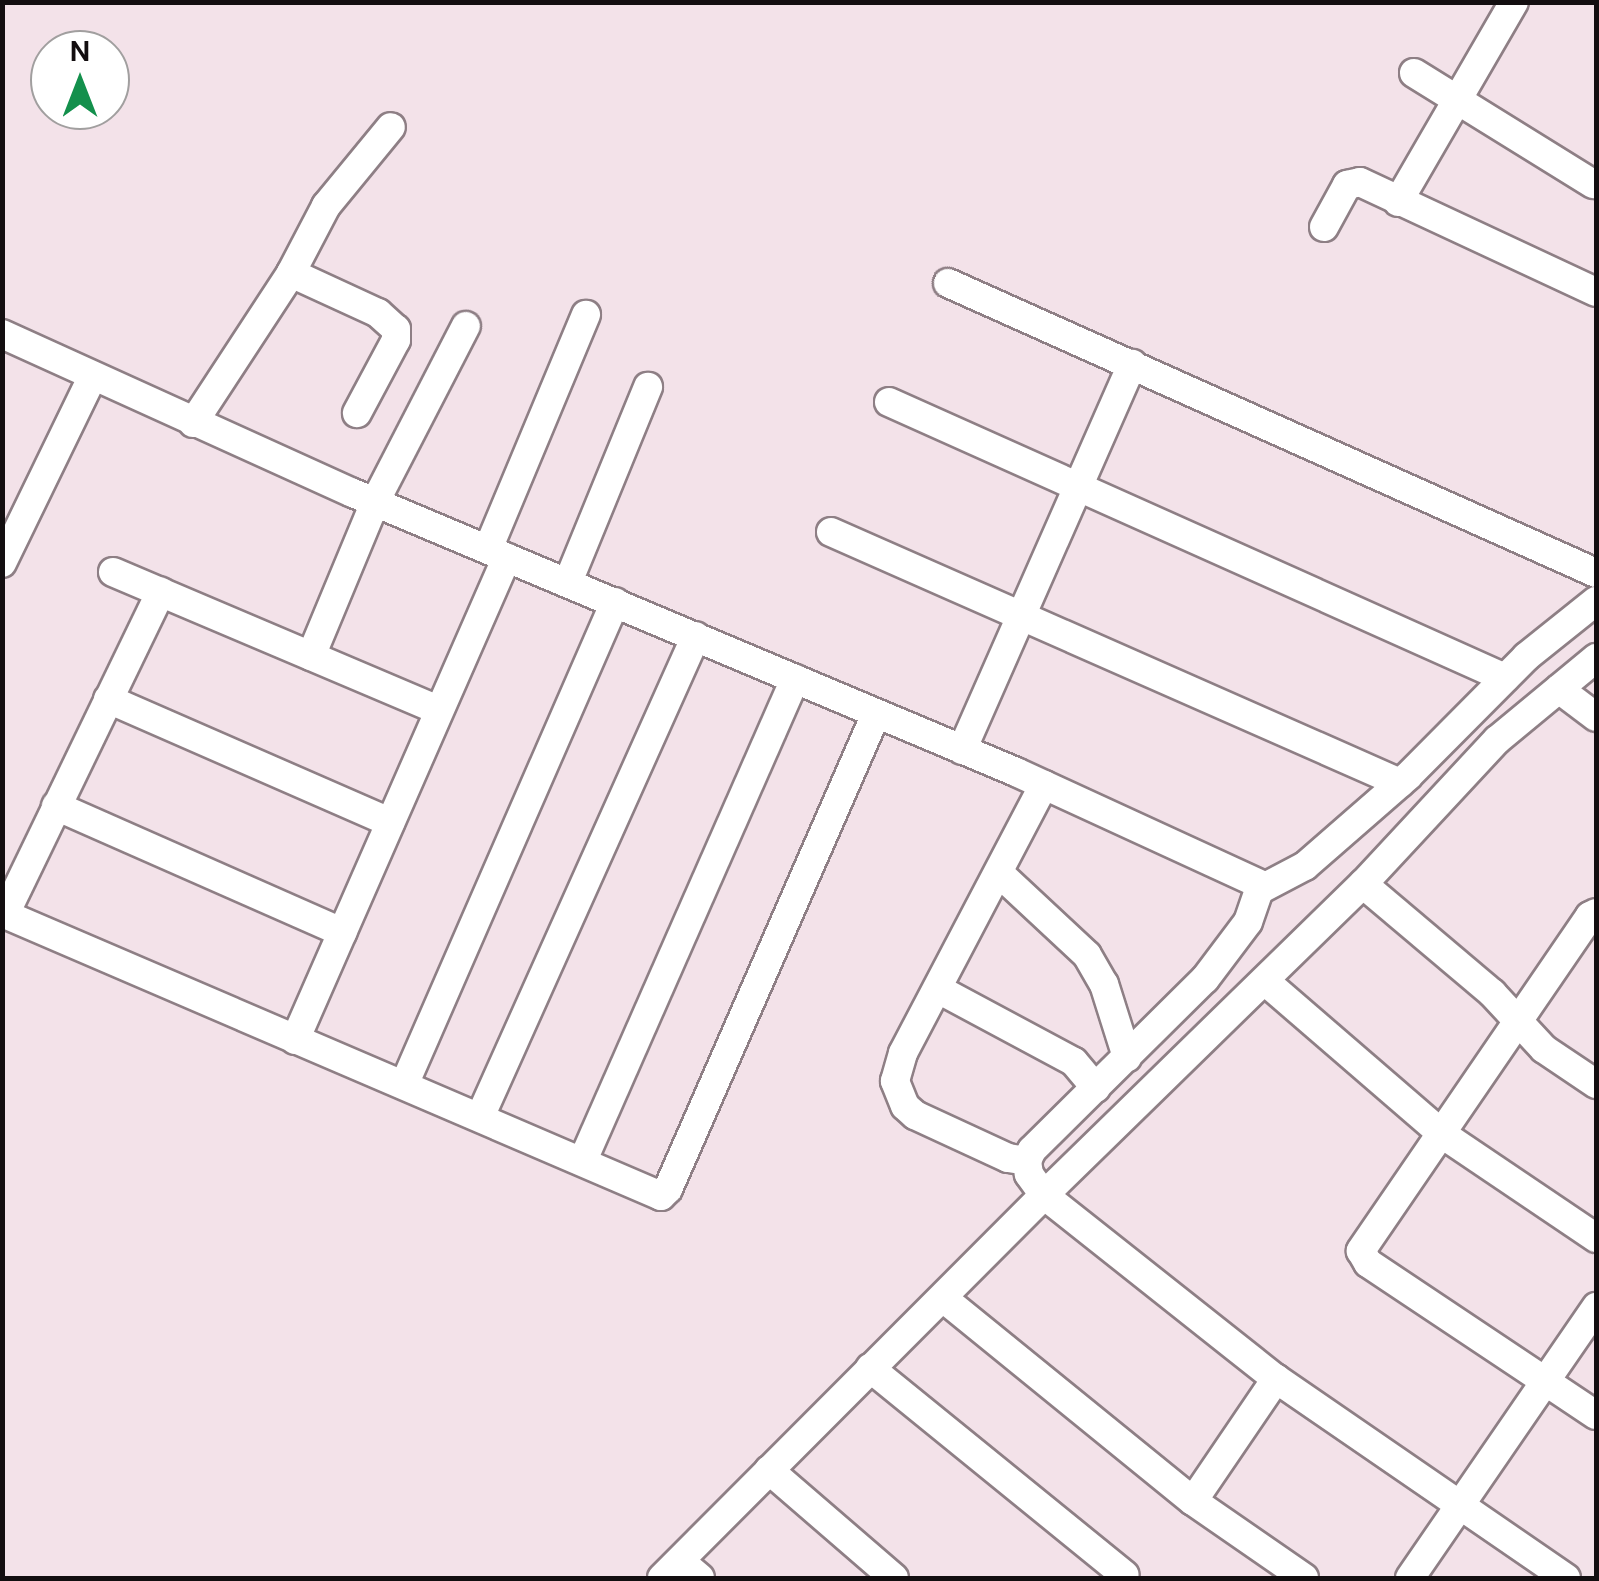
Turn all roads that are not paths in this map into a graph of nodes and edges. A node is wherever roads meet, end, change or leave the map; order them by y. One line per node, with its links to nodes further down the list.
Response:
1 (1514, 2): 3 (street)
2 (1414, 73): 3 (street)
3 (1457, 98): 5 (street); 6 (street)
4 (391, 127): 8 (street)
5 (1593, 184)
6 (1398, 202): 7 (street); 10 (street)
7 (1324, 227)
8 (291, 272): 18 (street); 19 (street)
9 (948, 283): 14 (street)
10 (1596, 292)
11 (586, 315): 23 (street)
12 (466, 326): 21 (street)
13 (2, 334): 15 (street)
14 (1132, 364): 20 (street); 26 (street)
15 (93, 376): 19 (street); 24 (street)
16 (648, 387): 27 (street)
17 (889, 402): 20 (street)
18 (358, 413)
19 (192, 422): 21 (street)
20 (1077, 490): 31 (street); 35 (street)
21 (375, 502): 23 (street); 33 (street)
22 (831, 532): 31 (street)
23 (498, 553): 27 (street); 39 (street)
24 (2, 563)
25 (113, 572): 28 (street)
26 (1596, 573)
27 (568, 582): 30 (street)
28 (161, 592): 33 (street); 38 (street)
29 (1596, 601): 35 (street)
30 (616, 602): 32 (street); 59 (street)
31 (1020, 615): 42 (street); 43 (street)
32 (696, 636): 36 (street); 61 (street)
33 (311, 656): 39 (street)
34 (1596, 658): 37 (street)
35 (1505, 678): 43 (street)
36 (795, 679): 40 (street); 63 (street)
37 (1559, 689): 41 (street); 48 (street)
38 (108, 698): 45 (street); 46 (street)
39 (438, 710): 46 (street)
40 (876, 714): 42 (street); 63 (street)
41 (1596, 717)
42 (962, 750): 44 (street)
43 (1400, 783): 49 (street)
44 (1044, 785): 47 (street); 49 (street)
45 (56, 806): 51 (street); 52 (street)
46 (390, 822): 52 (street)
47 (999, 873): 54 (street); 57 (street)
48 (1364, 884): 53 (street); 55 (street)
49 (1264, 886): 57 (street)
50 (1596, 913): 55 (street)
51 (4, 914): 56 (street)
52 (342, 932): 56 (street)
53 (1265, 980): 62 (street); 65 (street)
54 (938, 989): 60 (street); 64 (street)
55 (1517, 1022): 58 (street); 62 (street)
56 (295, 1040): 59 (street)
57 (1127, 1058): 60 (street)
58 (1596, 1082)
59 (404, 1085): 61 (street)
60 (1096, 1088): 64 (street)
61 (480, 1117): 63 (street)
62 (1442, 1134): 66 (street); 71 (street)
63 (583, 1160)
64 (1027, 1161): 65 (street)
65 (1044, 1195): 67 (street); 70 (street)
66 (1596, 1238)
67 (942, 1298): 69 (street); 74 (street)
68 (1596, 1307): 71 (street)
69 (870, 1368): 73 (street); 77 (street)
70 (1276, 1379): 74 (street); 75 (street)
71 (1547, 1382): 72 (street); 75 (street)
72 (1596, 1415)
73 (770, 1470): 76 (street); 78 (street)
74 (1193, 1502): 79 (street)
75 (1462, 1505): 80 (street); 81 (street)
76 (680, 1573)
77 (1124, 1575)
78 (894, 1578)
79 (1304, 1578)
80 (1410, 1578)
81 (1566, 1578)

